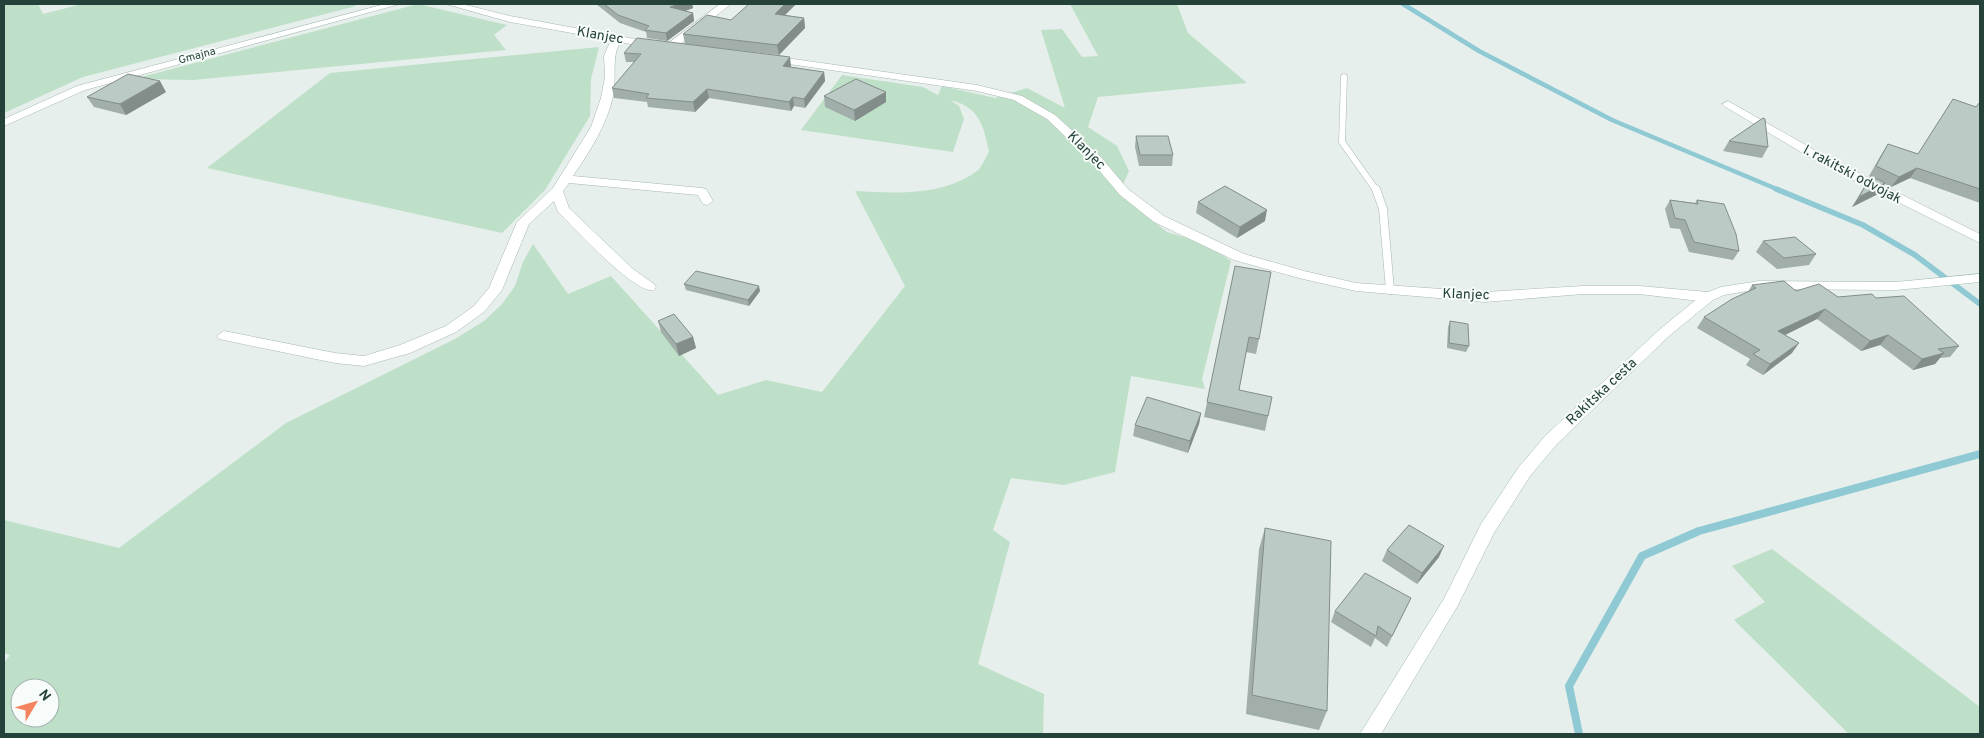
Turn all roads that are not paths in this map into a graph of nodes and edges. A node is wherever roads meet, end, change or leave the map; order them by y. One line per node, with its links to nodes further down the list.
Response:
1 (395, 4): 10 (street, Gmajna)
2 (451, 4): 4 (street, Klanjec)
3 (726, 4): 5 (street)
4 (616, 40): 5 (street, Klanjec); 11 (street)
5 (670, 47): 6 (street, Klanjec)
6 (690, 50)
7 (759, 58): 17 (street, Klanjec)
8 (1344, 77): 17 (lane)
9 (1728, 104): 14 (street, I. rakitski odvojak)
10 (4, 123)
11 (566, 178): 12 (street); 13 (street)
12 (557, 191): 16 (street); 19 (street)
13 (707, 201)
14 (1980, 239)
15 (1980, 278): 18 (street, Rakitska cesta)
16 (649, 287)
17 (1390, 290): 18 (street, Klanjec)
18 (1708, 297): 20 (street, Rakitska cesta)
19 (224, 336)
20 (1370, 734)

